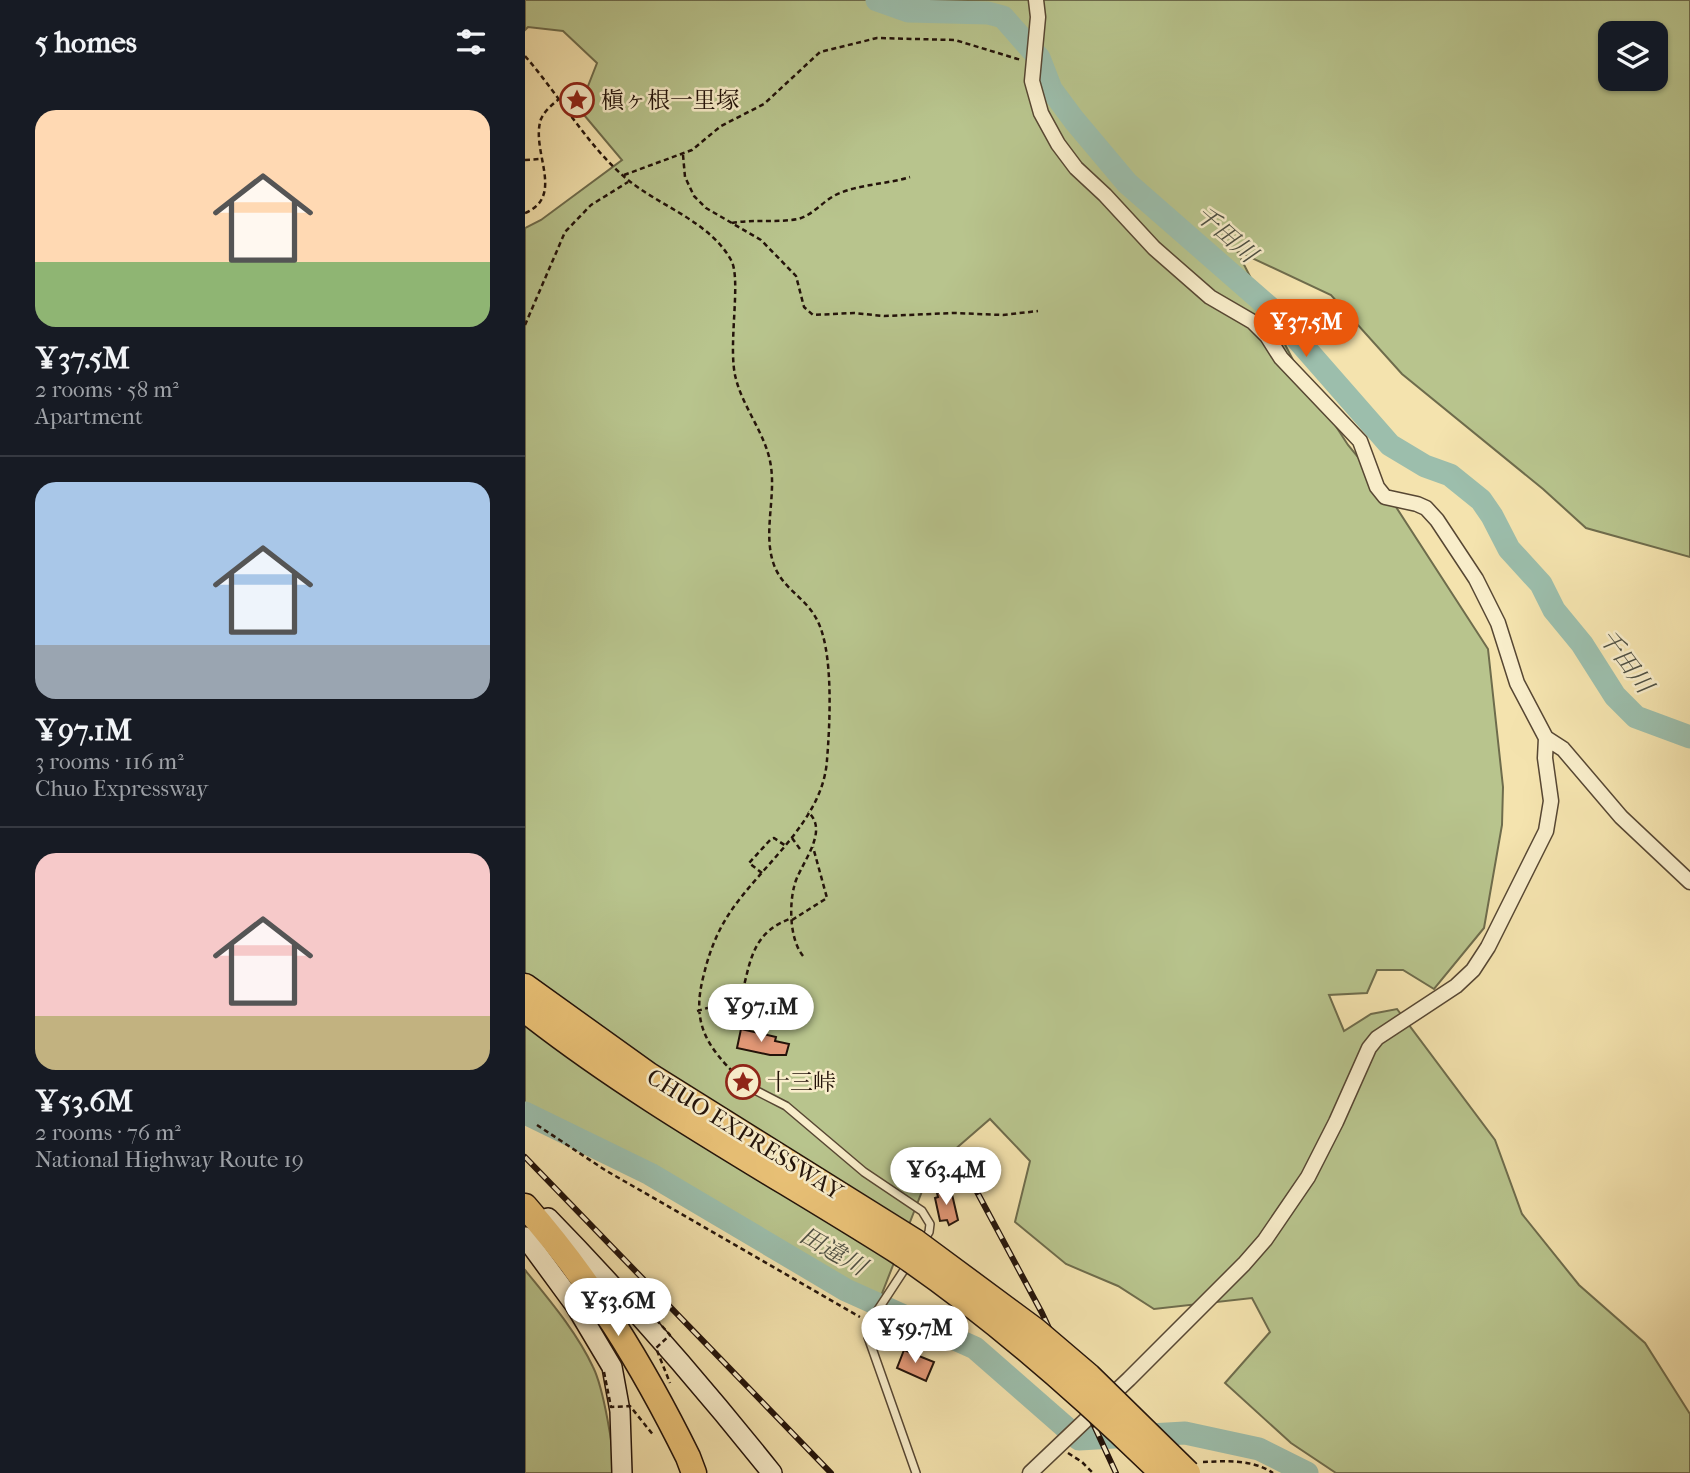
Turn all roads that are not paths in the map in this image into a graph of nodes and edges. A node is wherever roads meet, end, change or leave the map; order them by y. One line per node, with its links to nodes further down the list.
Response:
1 (1036, 0): 2 (street)
2 (1546, 738): 3 (street); 19 (street)
3 (1690, 882)
4 (525, 986): 11 (highway, CHUO EXPRESSWAY)
5 (525, 1010): 11 (highway, CHUO EXPRESSWAY)
6 (747, 1086): 18 (lane)
7 (525, 1194): 13 (street)
8 (525, 1206): 17 (highway)
9 (525, 1226): 16 (highway)
10 (525, 1237): 15 (street)
11 (909, 1248): 12 (highway, CHUO EXPRESSWAY, bridge); 14 (highway, CHUO EXPRESSWAY, bridge)
12 (1067, 1384): 20 (highway); 21 (highway, CHUO EXPRESSWAY, bridge)
13 (768, 1468)
14 (1192, 1470)
15 (622, 1473)
16 (680, 1473)
17 (694, 1473)
18 (916, 1473)
19 (1030, 1473)
20 (1145, 1473)
21 (1162, 1473)

